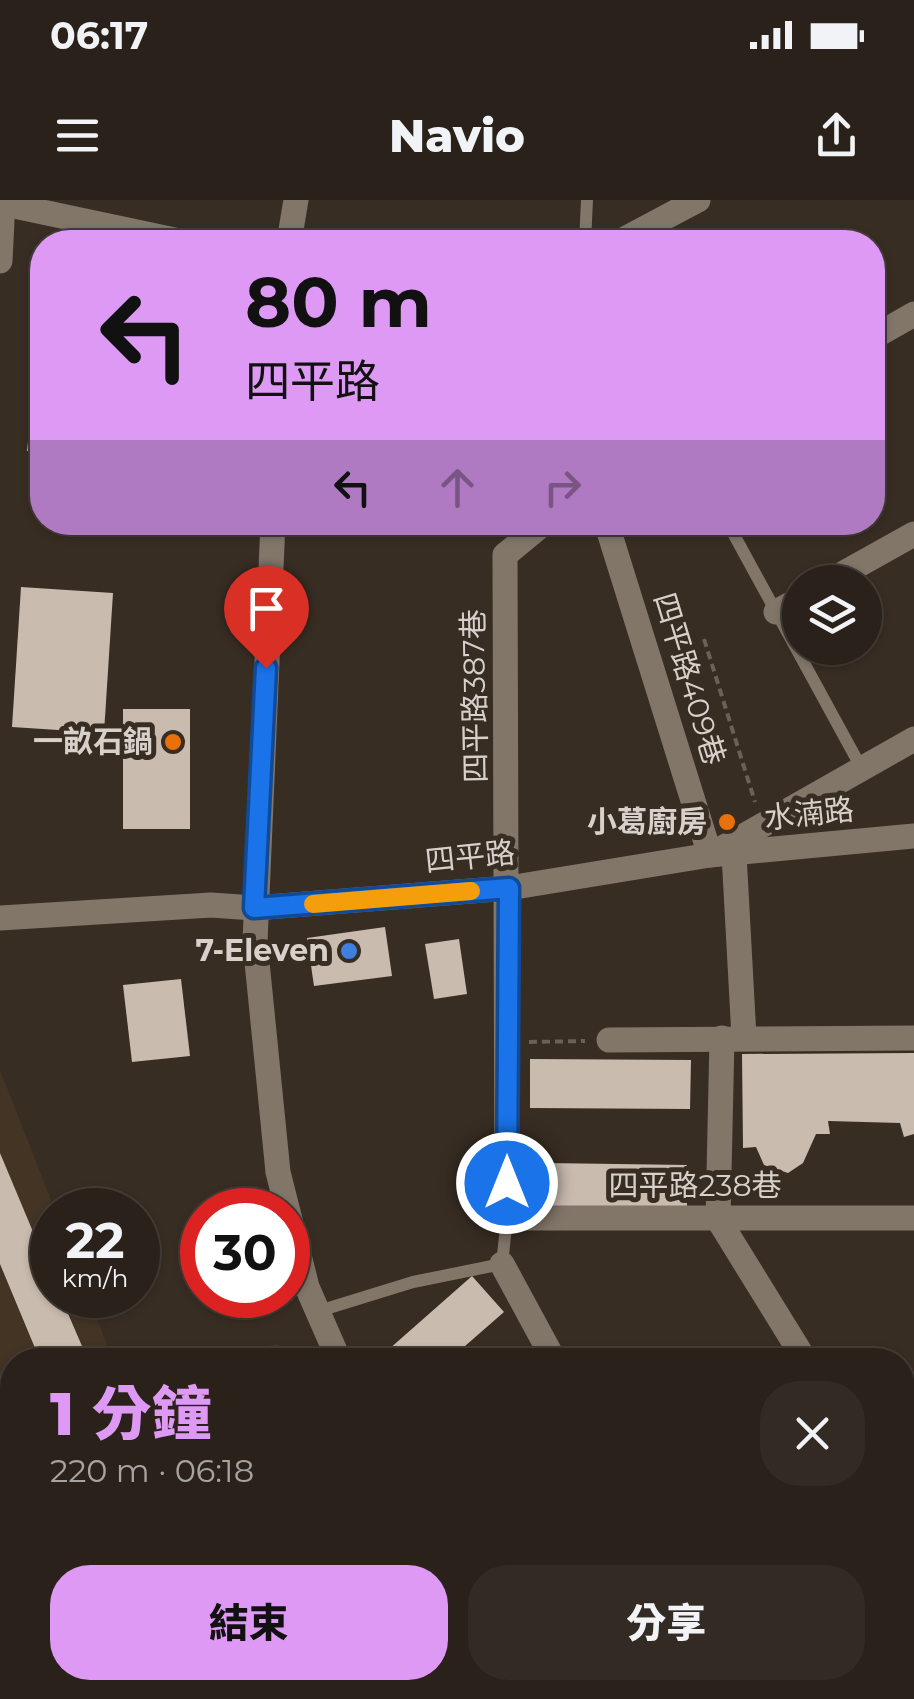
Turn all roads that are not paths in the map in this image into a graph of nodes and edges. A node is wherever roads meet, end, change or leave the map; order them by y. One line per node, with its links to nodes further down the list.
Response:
1 (296, 200): 6 (street)
2 (587, 200): 7 (lane)
3 (698, 200): 8 (street)
4 (2, 202): 5 (street); 9 (street)
5 (129, 230)
6 (291, 230)
7 (586, 230)
8 (642, 230)
9 (0, 261)
10 (914, 314): 11 (street)
11 (885, 331)
12 (914, 534): 17 (street)
13 (272, 535): 25 (street)
14 (530, 535): 24 (street, 四平路387巷)
15 (611, 535): 23 (street, 四平路409巷)
16 (734, 535): 19 (lane)
17 (858, 565)
18 (782, 609): 19 (street)
19 (776, 612): 21 (lane)
20 (914, 739): 21 (street, 四平路)
21 (862, 769): 23 (street, 四平路)
22 (914, 836): 23 (street, 水湳路)
23 (722, 855): 24 (street, 四平路); 27 (street, 四平路409巷)
24 (509, 888): 25 (street, 四平路); 30 (street)
25 (254, 908): 26 (street, 四平路); 34 (street)
26 (0, 918)
27 (733, 1038): 28 (street); 29 (street); 32 (street, 四平路409巷)
28 (914, 1038)
29 (609, 1040)
30 (507, 1218): 32 (street, 四平路238巷); 33 (lane)
31 (914, 1218): 32 (street, 四平路238巷)
32 (718, 1220): 37 (street)
33 (502, 1264): 34 (lane); 36 (street)
34 (319, 1311): 35 (street)
35 (334, 1348)
36 (548, 1348)
37 (798, 1348)

